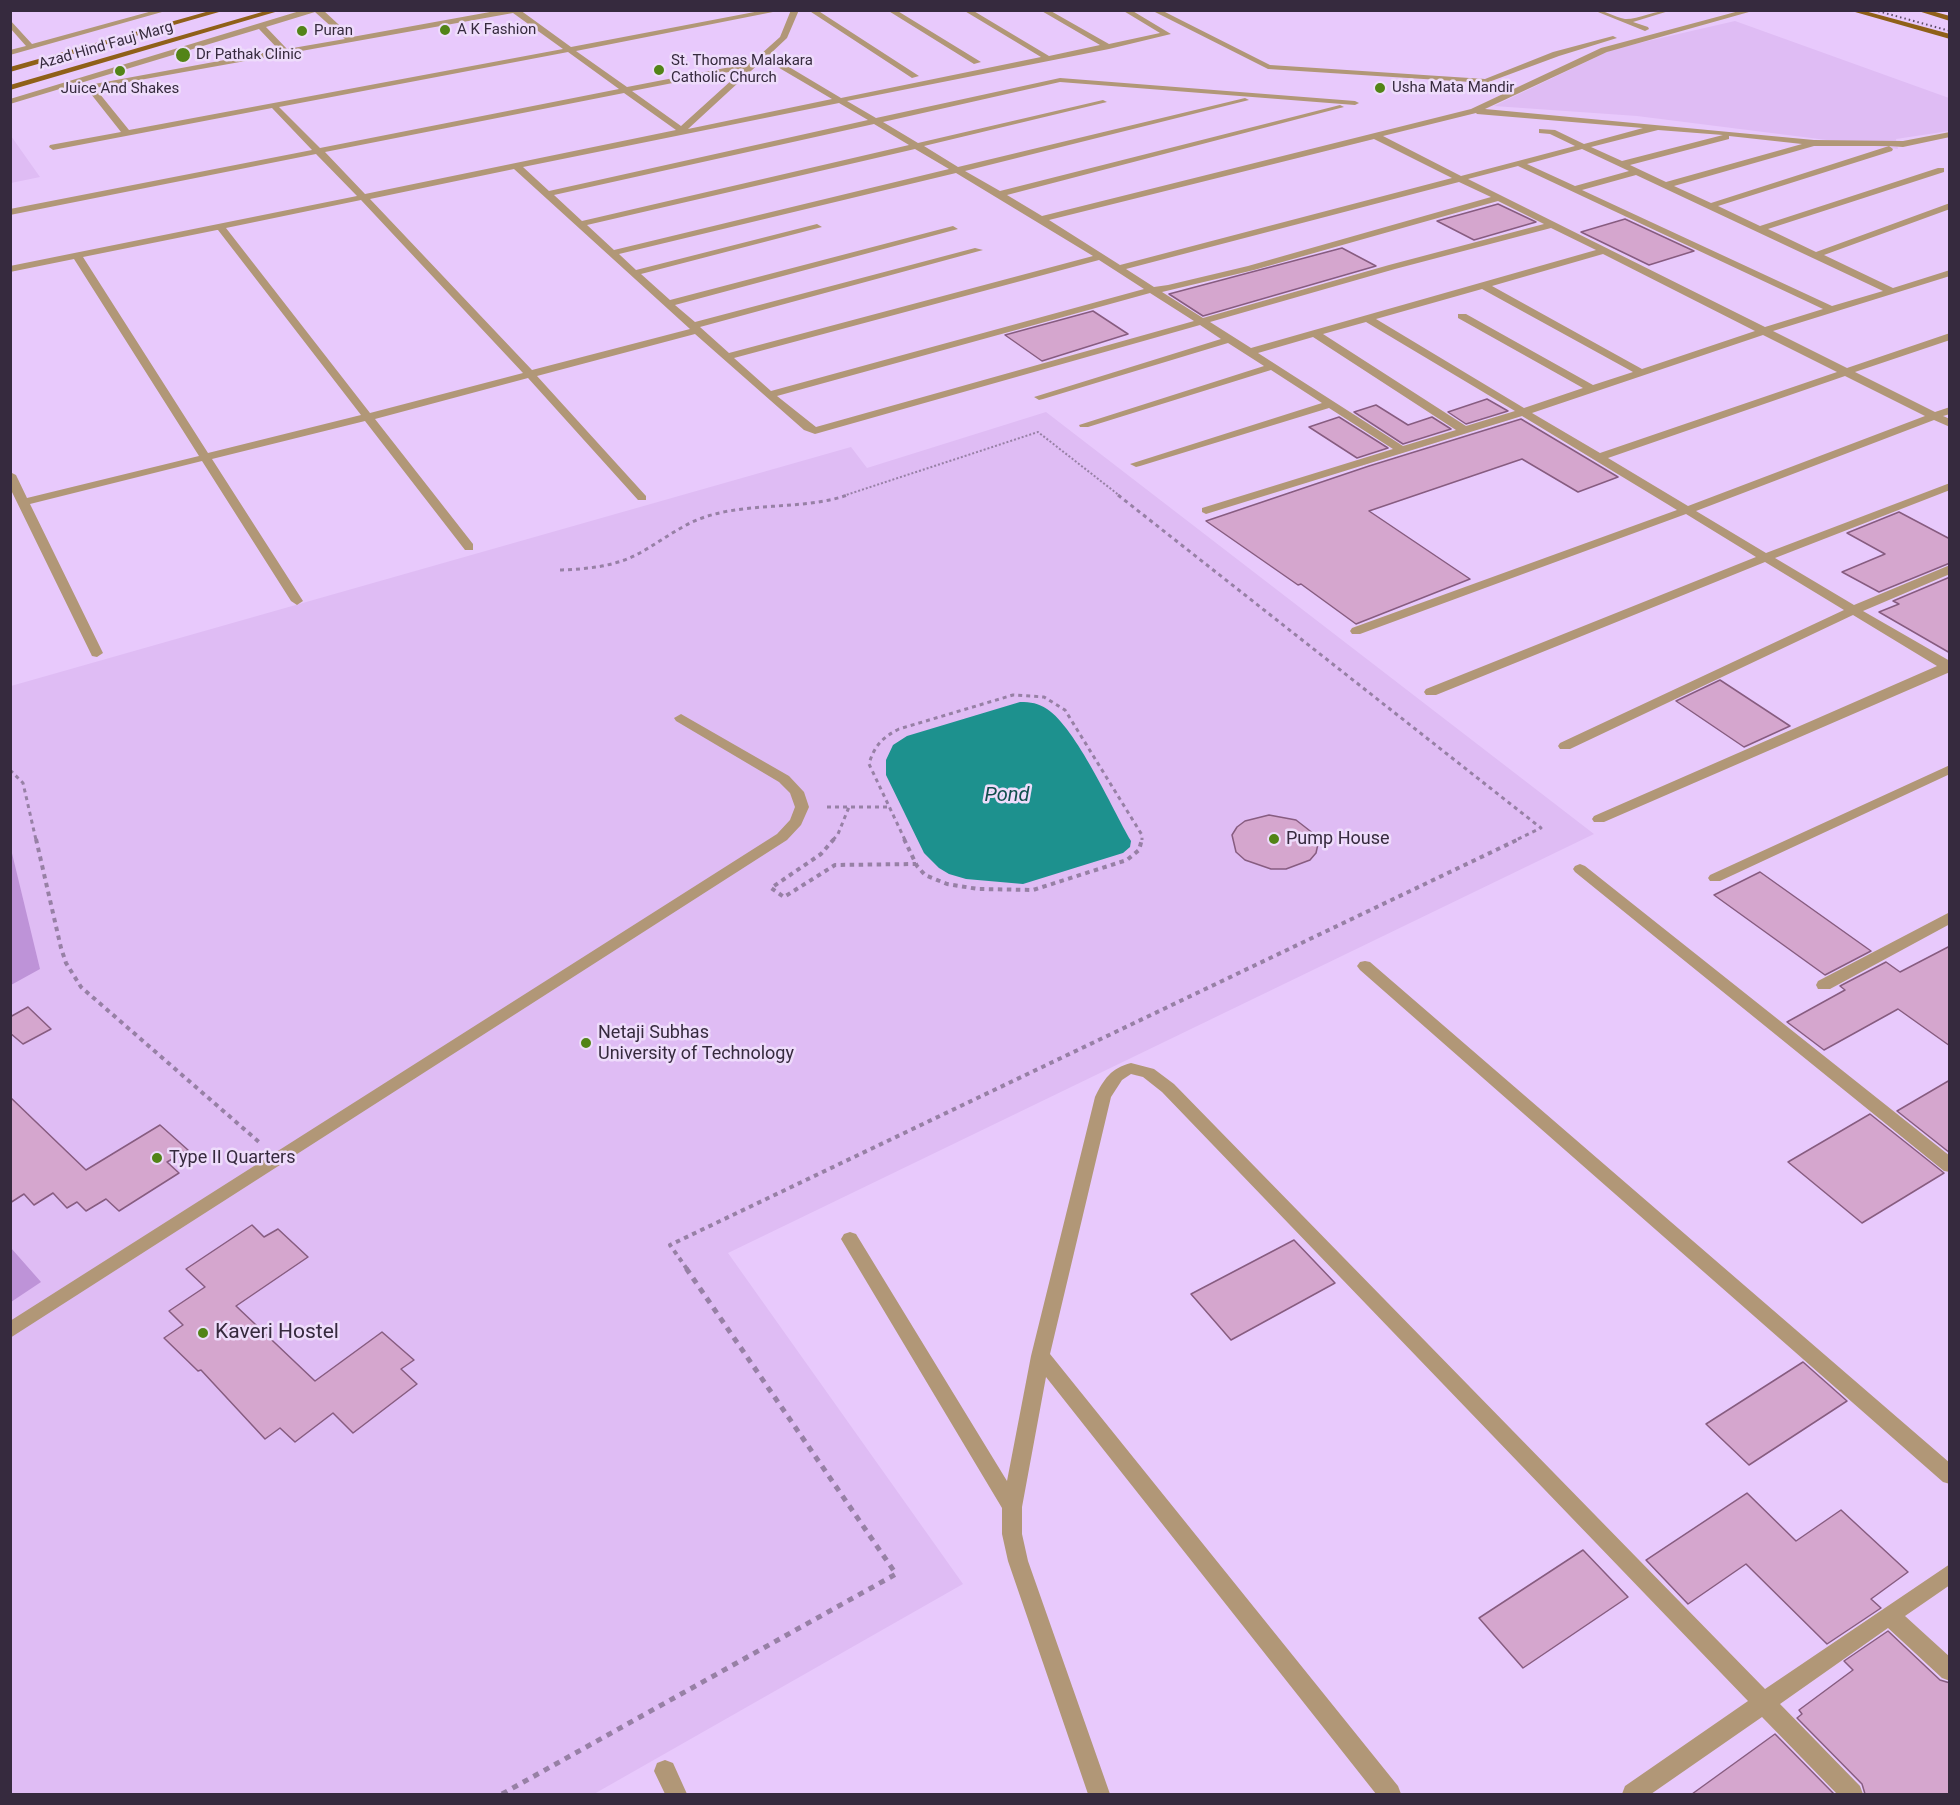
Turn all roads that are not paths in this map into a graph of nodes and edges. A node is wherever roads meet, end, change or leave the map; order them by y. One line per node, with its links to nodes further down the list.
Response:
1 (124, 10): 25 (street)
2 (166, 10): 25 (street)
3 (223, 10): 46 (main road, Azad Hind Fauj Marg)
4 (279, 10): 50 (main road, Azad Hind Fauj Marg)
5 (313, 10): 28 (street)
6 (318, 10): 32 (street)
7 (780, 10): 36 (street)
8 (795, 10): 40 (street)
9 (812, 10): 47 (street)
10 (890, 10): 43 (street)
11 (966, 10): 42 (street)
12 (1043, 10): 34 (street)
13 (1125, 10): 34 (street)
14 (1154, 10): 29 (street)
15 (1596, 10): 26 (street)
16 (1669, 10): 26 (street)
17 (1720, 10): 29 (street)
18 (1752, 10): 57 (street)
19 (1851, 10): 23 (main road)
20 (1885, 10): 23 (main road)
21 (1918, 10): 24 (main road)
22 (515, 11): 32 (street); 36 (street)
23 (1877, 18): 30 (main road)
24 (1950, 19): 30 (main road)
25 (133, 20): 35 (street)
26 (1626, 21): 29 (street)
27 (10, 22): 35 (street)
28 (261, 26): 33 (street); 38 (street)
29 (1645, 29)
30 (1932, 33): 31 (main road)
31 (1950, 37)
32 (351, 40): 38 (street)
33 (201, 45): 37 (street); 48 (street)
34 (1110, 47): 42 (street)
35 (31, 48): 39 (street)
36 (566, 50): 51 (street); 56 (street)
37 (208, 51)
38 (285, 52): 44 (street)
39 (10, 53)
40 (765, 56): 45 (street); 53 (street)
41 (216, 57): 44 (street)
42 (1049, 59): 53 (street)
43 (976, 62)
44 (224, 63): 49 (street)
45 (753, 65): 51 (street); 61 (street)
46 (10, 70)
47 (915, 76)
48 (62, 87): 49 (street); 54 (street)
49 (89, 87): 62 (street)
50 (10, 88)
51 (624, 91): 61 (street); 71 (street)
52 (1260, 96): 58 (street); 76 (street); 82 (street)
53 (838, 101): 58 (street); 61 (street)
54 (10, 102)
55 (1103, 102): 68 (street)
56 (273, 105): 62 (street); 71 (street)
57 (1474, 111): 59 (street); 65 (street)
58 (874, 122): 68 (street); 81 (street)
59 (1658, 127): 63 (street); 69 (street)
60 (1542, 131): 69 (street)
61 (679, 132): 74 (street)
62 (127, 133): 70 (street)
63 (1738, 134): 66 (street); 73 (street)
64 (1950, 134): 67 (street)
65 (1375, 136): 78 (street); 88 (street)
66 (1814, 143): 67 (street); 79 (street)
67 (1903, 144): 85 (street)
68 (913, 146): 76 (street); 89 (street)
69 (1581, 146): 72 (street); 73 (street)
70 (53, 147)
71 (320, 152): 83 (street); 87 (street)
72 (1518, 163): 78 (street); 80 (street)
73 (1619, 165): 77 (street)
74 (518, 167): 81 (street); 83 (street)
75 (1941, 170): 94 (street)
76 (957, 171): 82 (street); 97 (street)
77 (1636, 172): 79 (street); 80 (street)
78 (1458, 178): 84 (street); 101 (street)
79 (1666, 185): 85 (street)
80 (1574, 189): 109 (street)
81 (549, 194): 89 (street)
82 (997, 195): 88 (street)
83 (364, 197): 92 (street); 123 (street)
84 (1499, 198): 90 (street); 106 (street)
85 (1710, 206): 94 (street)
86 (1950, 206): 98 (street)
87 (10, 212)
88 (1039, 220): 100 (street)
89 (581, 224): 97 (street)
90 (1552, 225): 96 (street); 112 (street)
91 (817, 227): 103 (street)
92 (221, 228): 99 (street); 131 (street)
93 (954, 229): 108 (street)
94 (1760, 229): 98 (street)
95 (978, 249): 113 (street)
96 (1604, 251): 105 (street); 114 (street)
97 (613, 253): 103 (street)
98 (1816, 255): 107 (street)
99 (78, 257): 102 (street); 136 (street)
100 (1100, 257): 101 (street); 119 (street)
101 (1119, 268): 106 (street)
102 (10, 269)
103 (635, 273): 108 (street)
104 (1950, 273): 107 (street)
105 (1484, 286): 111 (street); 121 (street)
106 (1150, 290): 112 (street); 125 (street)
107 (1892, 291): 109 (street)
108 (668, 304): 113 (street)
109 (1832, 309): 114 (street)
110 (1461, 316): 124 (street)
111 (1368, 319): 115 (street); 129 (street)
112 (1200, 322): 117 (street); 125 (street)
113 (695, 328): 119 (street); 123 (street)
114 (1764, 331): 121 (street); 122 (street)
115 (1315, 334): 118 (street); 134 (street)
116 (1950, 336): 122 (street)
117 (1231, 339): 118 (street); 126 (street)
118 (1250, 352): 120 (street)
119 (726, 357): 125 (street)
120 (1274, 366): 127 (street); 132 (street)
121 (1641, 372): 124 (street)
122 (1846, 372): 130 (street); 137 (street)
123 (529, 374): 131 (street); 141 (street)
124 (1592, 389): 129 (street)
125 (769, 395)
126 (1039, 397)
127 (1328, 405): 135 (street); 138 (street)
128 (1950, 410): 130 (street)
129 (1521, 413): 134 (street); 137 (street)
130 (1933, 416): 133 (street); 144 (street)
131 (368, 417): 136 (street); 145 (street)
132 (1084, 424)
133 (1950, 424)
134 (1464, 430): 135 (street)
135 (1401, 449): 143 (street)
136 (205, 457): 142 (street); 148 (street)
137 (1598, 458): 144 (street)
138 (1136, 464)
139 (10, 475): 142 (street)
140 (1950, 486): 146 (street)
141 (642, 498)
142 (25, 502): 151 (street)
143 (1206, 510)
144 (1687, 510): 146 (street); 150 (street)
145 (470, 547)
146 (1766, 558): 149 (street); 153 (street)
147 (1950, 569): 149 (street)
148 (297, 601)
149 (1854, 610): 152 (street); 155 (street)
150 (1356, 631)
151 (97, 653)
152 (1949, 666): 157 (street)
153 (1431, 692)
154 (681, 718): 165 (street)
155 (1565, 746)
156 (1950, 769): 159 (street)
157 (1599, 819)
158 (1580, 869): 163 (street)
159 (1715, 878)
160 (1950, 917): 162 (street)
161 (1365, 966): 167 (street)
162 (1824, 985)
163 (1950, 1166)
164 (850, 1239): 168 (street)
165 (10, 1331)
166 (1040, 1356): 168 (street); 172 (street); 176 (street)
167 (1950, 1476)
168 (1012, 1507): 175 (street)
169 (1950, 1573): 170 (street)
170 (1889, 1615): 171 (street); 172 (street)
171 (1950, 1671)
172 (1765, 1702): 177 (street); 178 (street)
173 (665, 1771): 174 (street)
174 (676, 1794)
175 (1099, 1794)
176 (1390, 1794)
177 (1633, 1794)
178 (1852, 1794)

